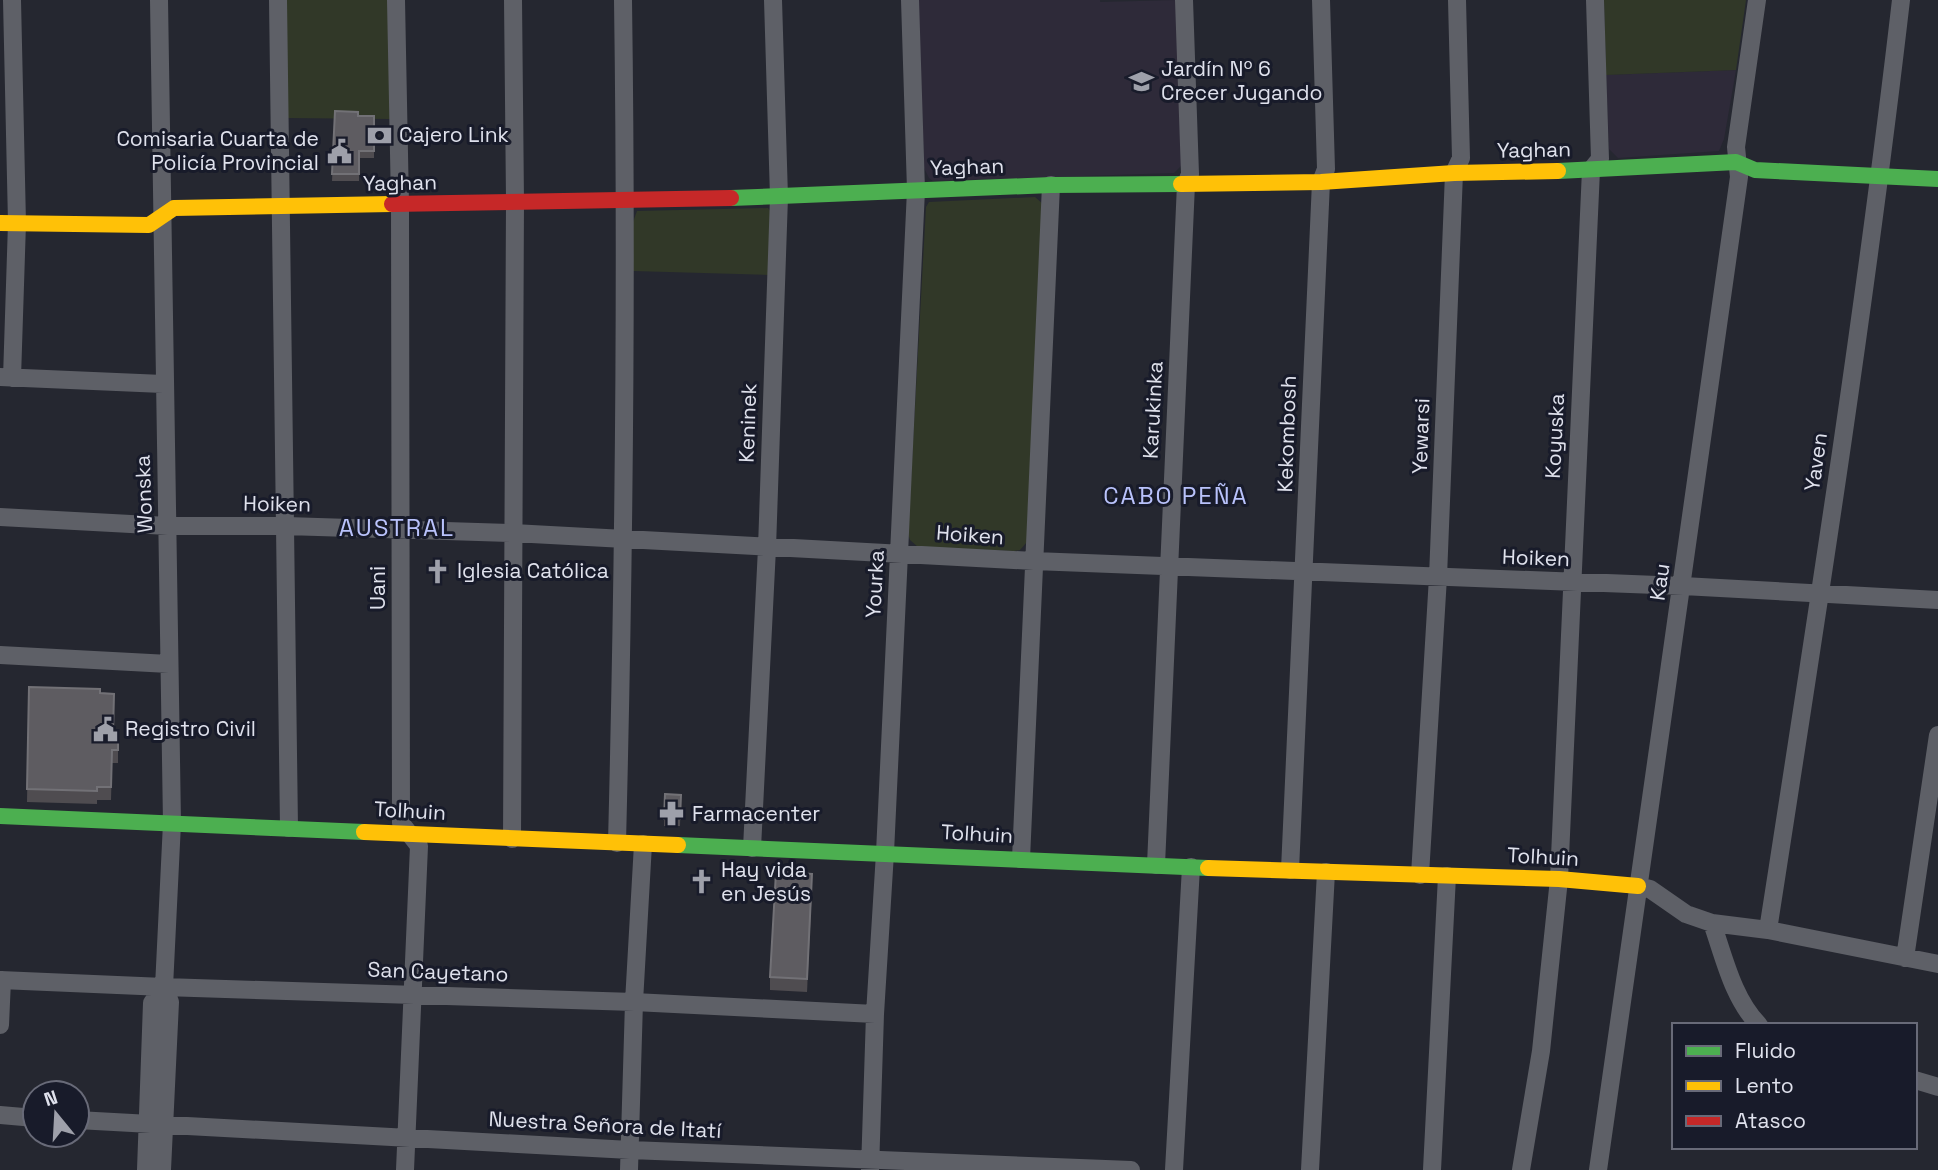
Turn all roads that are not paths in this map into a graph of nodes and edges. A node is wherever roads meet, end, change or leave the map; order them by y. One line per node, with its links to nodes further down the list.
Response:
1 (12, 0): 30 (street)
2 (159, 0): 29 (street, Wonska)
3 (278, 0): 28 (street)
4 (396, 0): 27 (street, Uani)
5 (513, 0): 26 (street)
6 (623, 0): 25 (street)
7 (773, 0): 24 (street, Keninek)
8 (910, 0): 23 (street, Yourka)
9 (1184, 0): 21 (street, Karukinka)
10 (1321, 0): 20 (street, Kekombosh)
11 (1457, 0): 17 (street, Yewarsi)
12 (1595, 0): 16 (street, Koyuska)
13 (1758, 0): 15 (street, Kau)
14 (1901, 0): 18 (street, Yaven)
15 (1736, 162): 16 (street, Yaghan); 18 (street, Yaghan); 46 (street, Kau)
16 (1591, 170): 17 (street, Yaghan); 45 (street, Koyuska)
17 (1454, 173): 20 (street, Yaghan); 44 (street, Yewarsi)
18 (1880, 178): 19 (street, Yaghan); 47 (street, Yaven)
19 (1938, 179)
20 (1321, 182): 21 (street, Yaghan); 43 (street, Kekombosh)
21 (1185, 184): 22 (street, Yaghan); 42 (street, Karukinka)
22 (1051, 186): 23 (street, Yaghan); 41 (street)
23 (916, 190): 24 (street, Yaghan); 40 (street, Yourka)
24 (779, 197): 25 (street, Yaghan); 39 (street, Keninek)
25 (626, 200): 26 (street, Yaghan); 38 (street)
26 (515, 201): 27 (street, Yaghan); 37 (street)
27 (400, 204): 28 (street, Yaghan); 36 (street, Uani)
28 (281, 206): 29 (street, Yaghan); 35 (street)
29 (162, 215): 30 (street, Yaghan); 32 (street, Wonska)
30 (9, 223): 31 (street)
31 (6, 378): 32 (street)
32 (163, 384): 34 (street, Wonska)
33 (0, 517): 34 (street, Hoiken)
34 (168, 526): 35 (street, Hoiken); 50 (street, Wonska)
35 (286, 526): 36 (street, Hoiken); 54 (street)
36 (400, 530): 37 (street, Hoiken); 55 (street, Uani)
37 (513, 533): 38 (street, Hoiken); 56 (street)
38 (625, 540): 39 (street, Hoiken); 57 (street)
39 (767, 548): 40 (street, Hoiken); 59 (street, Keninek)
40 (900, 553): 41 (street, Hoiken); 60 (street, Yourka)
41 (1034, 561): 42 (street, Hoiken); 61 (street)
42 (1168, 566): 43 (street, Hoiken); 62 (street, Karukinka)
43 (1304, 572): 44 (street, Hoiken); 64 (street, Kekombosh)
44 (1438, 577): 45 (street, Hoiken); 66 (street, Yewarsi)
45 (1571, 582): 46 (street, Hoiken); 68 (street, Koyuska)
46 (1683, 586): 47 (street, Hoiken); 69 (street, Kau)
47 (1821, 594): 48 (street, Hoiken); 71 (street, Yaven)
48 (1938, 600)
49 (0, 655): 50 (street)
50 (169, 664): 53 (street, Wonska)
51 (1938, 735): 72 (street)
52 (0, 816): 53 (street, Tolhuin)
53 (172, 823): 54 (street, Tolhuin); 75 (street, Wonska)
54 (289, 828): 55 (street, Tolhuin)
55 (410, 833): 56 (street, Tolhuin); 76 (street, Uani)
56 (512, 839): 57 (street, Tolhuin)
57 (617, 843): 58 (street, Tolhuin)
58 (643, 844): 59 (street, Tolhuin); 77 (street)
59 (752, 848): 60 (street, Tolhuin)
60 (885, 852): 61 (street, Tolhuin); 78 (street, Yourka)
61 (1021, 859): 62 (street, Tolhuin)
62 (1156, 865): 63 (street, Tolhuin)
63 (1191, 867): 64 (street, Tolhuin); 95 (street)
64 (1290, 870): 65 (street, Tolhuin)
65 (1326, 872): 66 (street, Tolhuin); 96 (street)
66 (1420, 876): 67 (street, Tolhuin)
67 (1447, 876): 68 (street, Tolhuin); 97 (street)
68 (1559, 878): 69 (street, Tolhuin); 98 (street, Koyuska)
69 (1638, 886): 70 (street, Tolhuin); 99 (street, Kau)
70 (1712, 923): 71 (street, Tolhuin); 79 (street)
71 (1768, 930): 72 (street, Tolhuin)
72 (1905, 958): 73 (street, Tolhuin)
73 (1938, 964)
74 (1, 980): 75 (street, San Cayetano); 80 (street)
75 (164, 987): 76 (street, San Cayetano); 86 (street, Wonska)
76 (411, 994): 77 (street, San Cayetano); 87 (street, Uani)
77 (634, 1002): 78 (street, San Cayetano); 88 (street)
78 (875, 1014): 89 (street, Yourka)
79 (1757, 1023)
80 (0, 1025)
81 (1917, 1081): 82 (street)
82 (1938, 1087)
83 (0, 1115): 84 (street)
84 (21, 1117)
85 (91, 1121): 86 (street, Nuestra Señora de Itatí)
86 (156, 1125): 87 (street, Nuestra Señora de Itatí); 90 (street, Wonska); 91 (street, Wonska)
87 (407, 1138): 88 (street, Nuestra Señora de Itatí); 92 (street, Uani)
88 (630, 1150): 89 (street, Nuestra Señora de Itatí); 93 (street)
89 (870, 1165): 94 (street, Nuestra Señora de Itatí)
90 (146, 1170)
91 (162, 1170)
92 (405, 1170)
93 (629, 1170)
94 (1131, 1170)
95 (1174, 1170)
96 (1310, 1170)
97 (1432, 1170)
98 (1521, 1170)
99 (1598, 1170)

